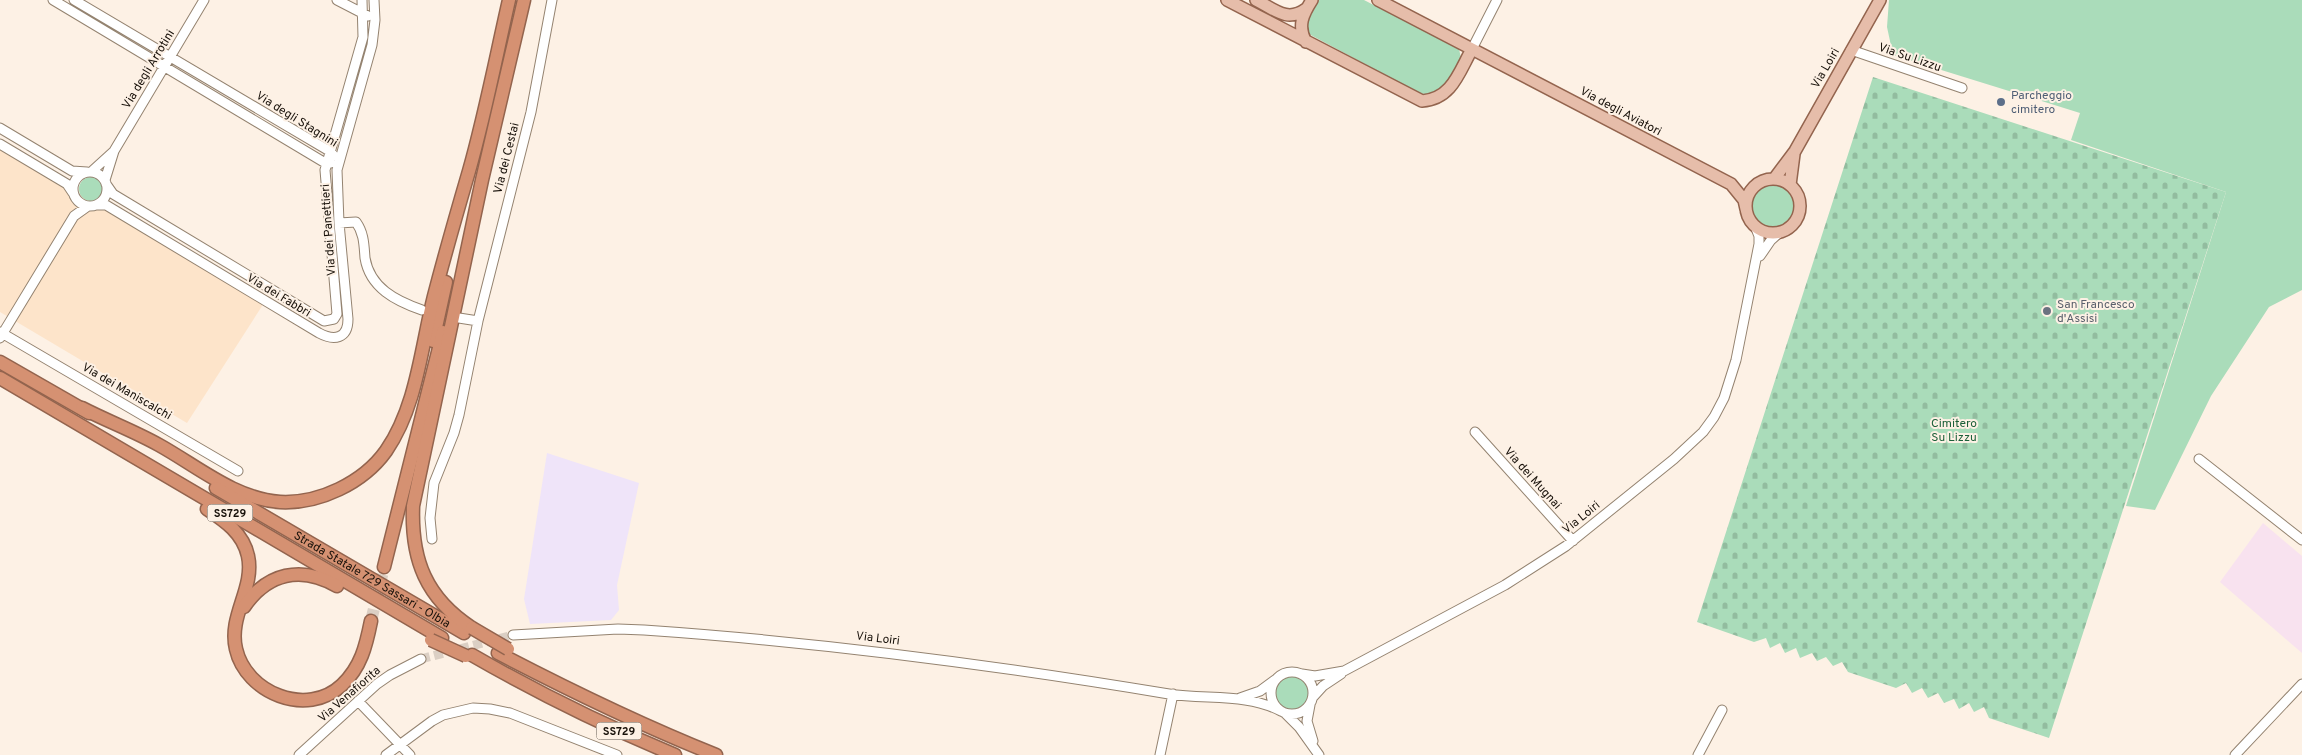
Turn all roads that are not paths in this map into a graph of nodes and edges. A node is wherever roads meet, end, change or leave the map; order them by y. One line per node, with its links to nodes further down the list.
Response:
1 (53, 0): 22 (street, Via degli Stagnini)
2 (74, 0): 21 (street, Via degli Stagnini)
3 (204, 0): 21 (street, Via degli Arrotini)
4 (337, 0): 16 (street)
5 (362, 0): 16 (street, Via dei Panettieri)
6 (374, 0): 17 (street, Via dei Panettieri)
7 (509, 0): 31 (highway)
8 (524, 0): 34 (highway)
9 (552, 0): 52 (street, Via dei Cestai)
10 (1227, 0): 18 (main road)
11 (1256, 0): 15 (main road)
12 (1378, 0): 19 (main road, Via degli Aviatori)
13 (1497, 0): 19 (street)
14 (1880, 0): 20 (main road, Via Loiri)
15 (1309, 4): 18 (main road)
16 (364, 14): 17 (street); 28 (street, Via dei Panettieri)
17 (375, 20): 29 (street, Via dei Panettieri)
18 (1306, 42): 19 (main road)
19 (1472, 49): 36 (main road, Via degli Aviatori)
20 (1851, 50): 23 (street, Via Su Lizzu); 27 (main road, Via Loiri)
21 (169, 57): 22 (street, Via degli Arrotini); 28 (street, Via degli Stagnini)
22 (164, 66): 26 (street, Via degli Arrotini); 30 (street, Via degli Stagnini)
23 (1962, 88)
24 (0, 128): 32 (street)
25 (0, 144): 39 (street)
26 (114, 151): 32 (street); 35 (street)
27 (1795, 151): 33 (main road); 37 (main road)
28 (331, 152): 29 (street, Via degli Stagnini); 30 (street, Via dei Panettieri)
29 (339, 162): 30 (street, Via degli Stagnini); 43 (street, Via dei Panettieri)
30 (327, 164): 51 (street, Via dei Panettieri)
31 (470, 170): 57 (highway); 61 (highway)
32 (89, 172): 35 (street); 39 (street)
33 (1774, 179): 37 (main road); 38 (main road)
34 (482, 180): 61 (highway); 69 (highway)
35 (105, 182): 40 (street); 46 (street, Via dei Fabbri)
36 (1731, 184): 38 (main road); 41 (main road, Via degli Aviatori)
37 (1790, 185): 45 (main road)
38 (1754, 186): 41 (main road)
39 (75, 195): 40 (street); 42 (street)
40 (92, 205): 42 (street); 48 (street, Via dei Fabbri)
41 (1746, 209): 44 (main road)
42 (74, 216): 53 (street)
43 (339, 223): 49 (street); 54 (street, Via dei Panettieri)
44 (1755, 226): 45 (main road); 47 (street, Via Loiri)
45 (1779, 233): 47 (street, Via Loiri)
46 (216, 257): 48 (street); 51 (street, Via dei Fabbri)
47 (1756, 263): 64 (street, Via Loiri)
48 (210, 268): 54 (street, Via dei Fabbri)
49 (422, 310)
50 (459, 318): 52 (street)
51 (334, 319)
52 (478, 322): 63 (street, Via dei Cestai)
53 (1, 335): 62 (street, Via dei Maniscalchi)
54 (338, 338)
55 (0, 362): 57 (highway, Strada Statale 729 Sassari - Olbia / SS729)
56 (0, 378): 59 (highway, Strada Statale 729 Sassari - Olbia / SS729)
57 (82, 408): 69 (highway, Strada Statale 729 Sassari - Olbia / SS729)
58 (1475, 432): 64 (street, Via dei Mugnai)
59 (125, 451): 67 (highway); 71 (highway, Strada Statale 729 Sassari - Olbia / SS729)
60 (2199, 459): 65 (street)
61 (407, 468): 66 (highway)
62 (238, 471)
63 (432, 539)
64 (1573, 540): 73 (street, Via Loiri)
65 (2302, 540)
66 (384, 567)
67 (237, 617): 68 (highway); 71 (highway)
68 (372, 621)
69 (468, 631): 90 (highway, Strada Statale 729 Sassari - Olbia / SS729)
70 (513, 635): 77 (street, Via Loiri)
71 (436, 639): 89 (highway, SS729, bridge)
72 (421, 659): 79 (street, Via Venafiorita)
73 (1344, 672): 74 (street, Via Loiri); 80 (street)
74 (1302, 674): 75 (street); 80 (street)
75 (1275, 680): 78 (street, Via Loiri); 82 (street)
76 (2302, 684): 93 (street)
77 (1173, 694): 78 (street, Via Loiri); 91 (street)
78 (1238, 698): 82 (street, Via Loiri)
79 (358, 701): 83 (street); 85 (street, Via Venafiorita)
80 (1311, 701): 82 (street); 84 (street)
81 (1722, 710): 92 (street)
82 (1282, 711): 84 (street)
83 (400, 744): 86 (street); 87 (street); 88 (street)
84 (1319, 754)
85 (299, 755)
86 (386, 755)
87 (410, 755)
88 (617, 755)
89 (675, 755)
90 (716, 755)
91 (1160, 755)
92 (1698, 755)
93 (2235, 755)

